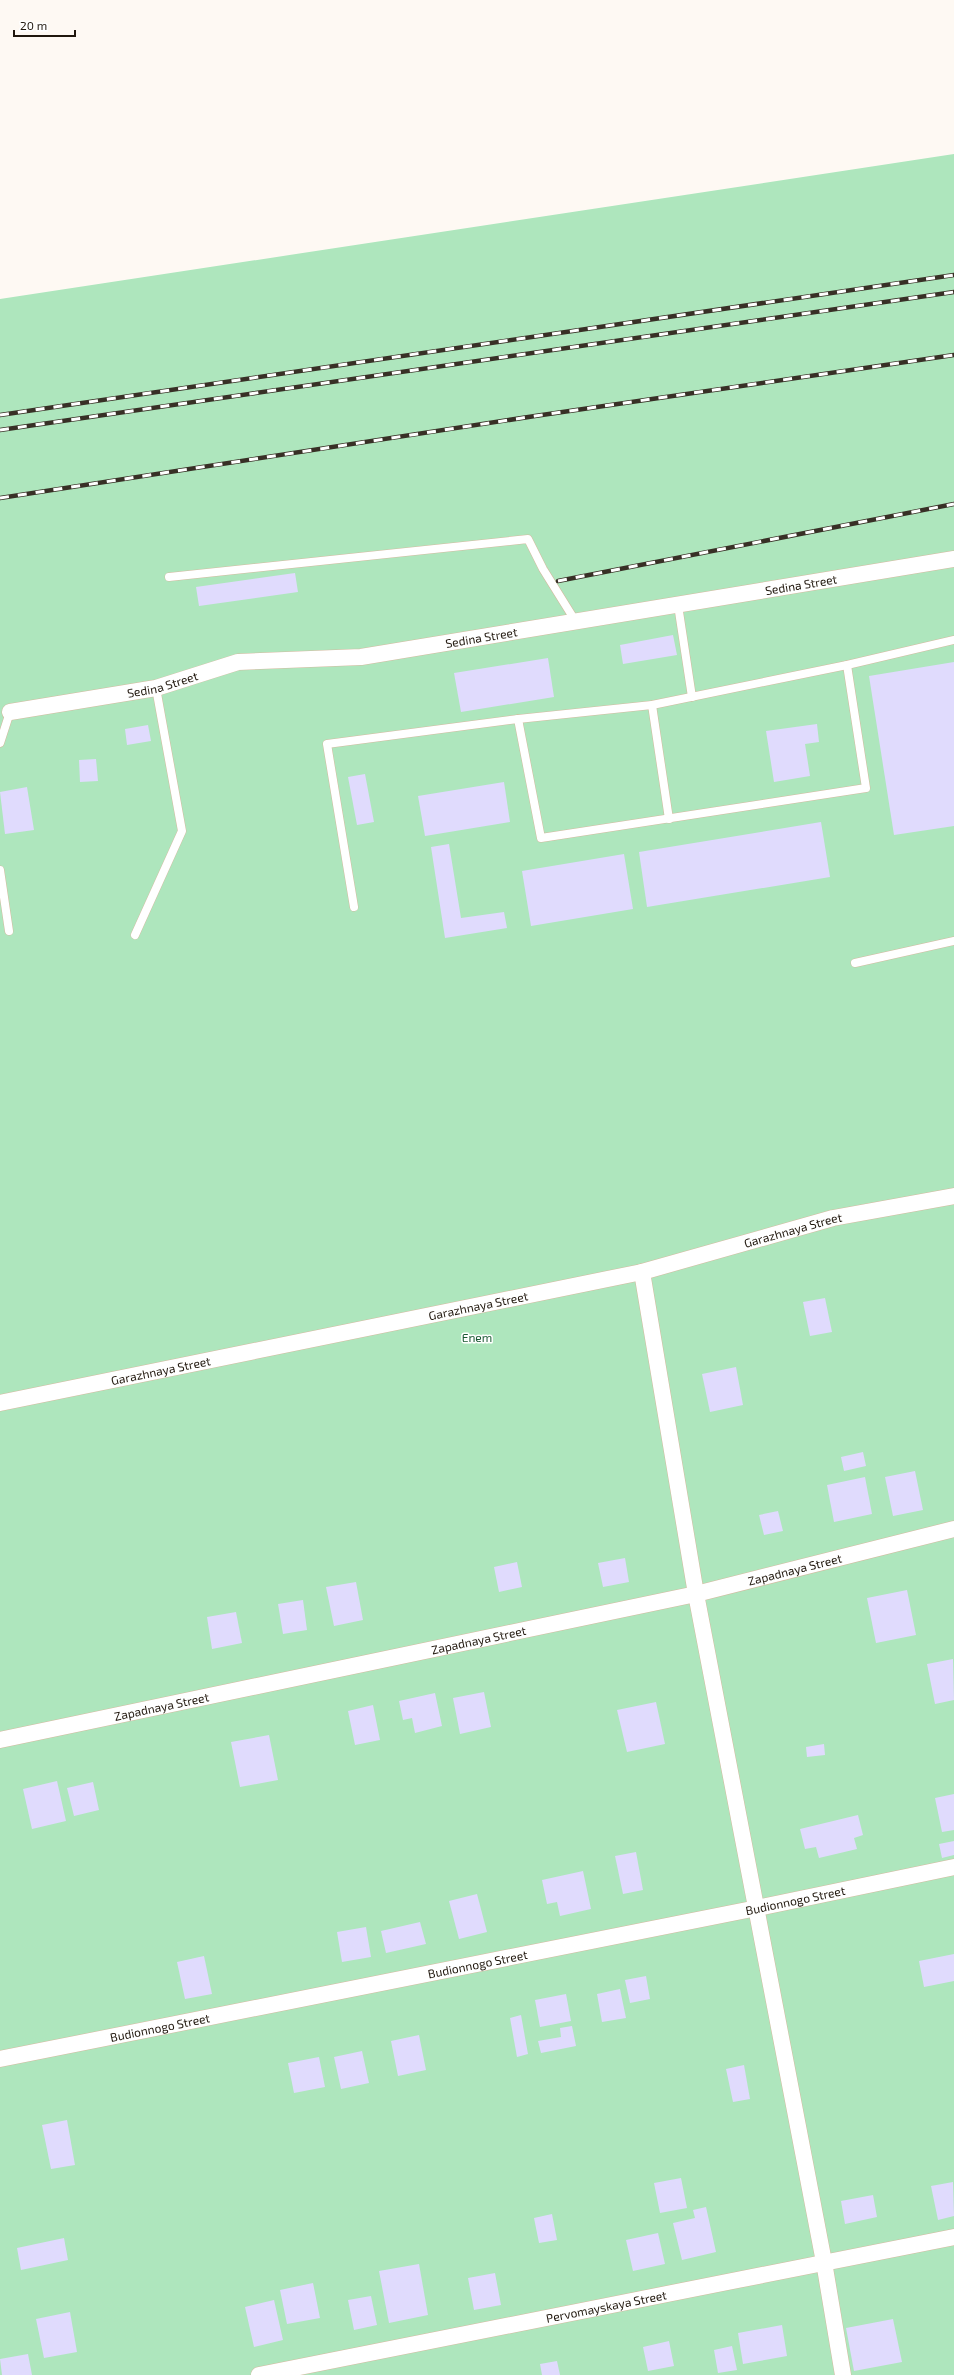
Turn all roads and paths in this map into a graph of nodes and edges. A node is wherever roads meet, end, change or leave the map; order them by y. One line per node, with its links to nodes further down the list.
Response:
1 (954, 559): 3 (street, Sedina Street)
2 (169, 577): 4 (lane)
3 (678, 605): 4 (street, Sedina Street); 8 (lane)
4 (576, 622): 7 (street, Sedina Street)
5 (954, 640): 6 (lane)
6 (847, 665): 8 (lane); 13 (lane)
7 (156, 688): 10 (street, Sedina Street); 17 (lane)
8 (692, 698): 9 (lane)
9 (652, 705): 11 (lane); 13 (lane)
10 (10, 712): 12 (lane)
11 (518, 719): 13 (lane); 15 (lane)
12 (0, 743)
13 (668, 819)
14 (0, 870): 16 (lane)
15 (354, 906)
16 (9, 931)
17 (135, 935)
18 (954, 942): 19 (lane)
19 (856, 963)
20 (954, 1196): 21 (street, Garazhnaya Street)
21 (642, 1272): 22 (street, Garazhnaya Street); 24 (street)
22 (0, 1403)
23 (954, 1529): 24 (street, Zapadnaya Street)
24 (696, 1594): 25 (street, Zapadnaya Street); 27 (street)
25 (0, 1740)
26 (954, 1867): 27 (street, Budionnogo Street)
27 (757, 1908): 28 (street, Budionnogo Street); 30 (street)
28 (0, 2059)
29 (954, 2237): 30 (street, Pervomayskaya Street)
30 (824, 2262): 31 (street, Pervomayskaya Street); 32 (street)
31 (259, 2375)
32 (843, 2375)

